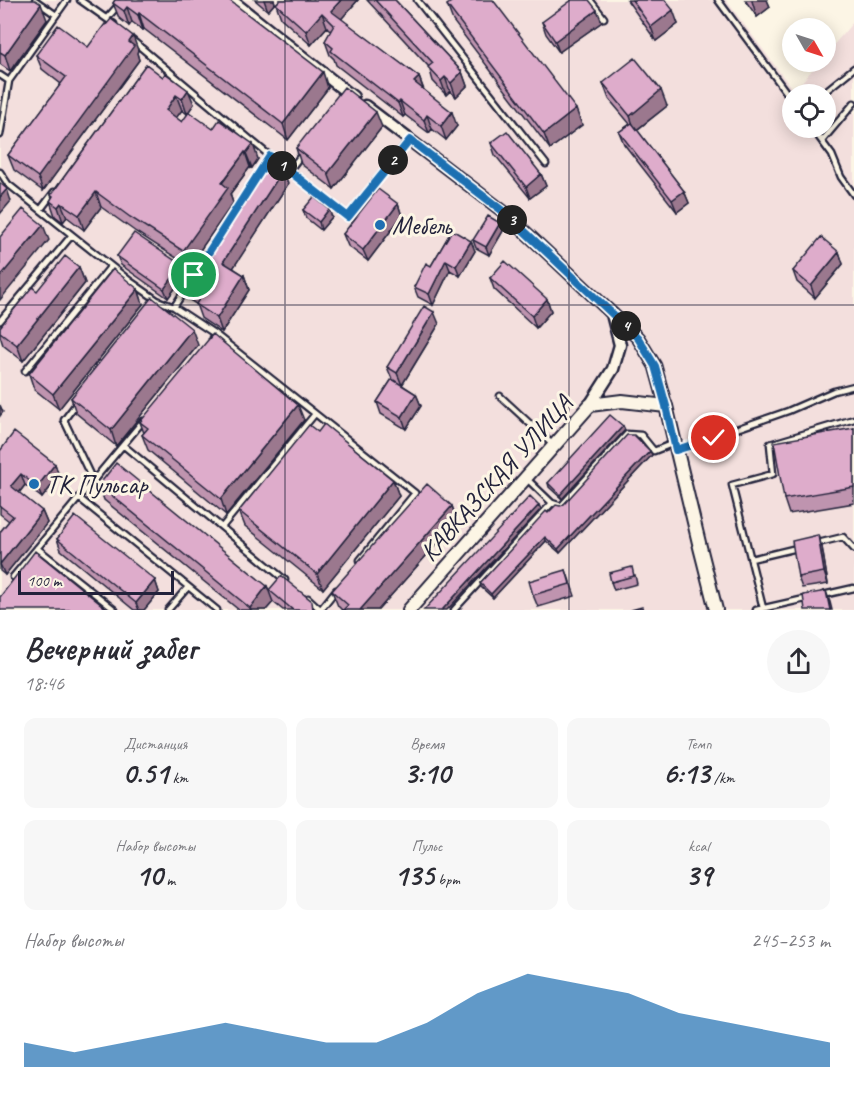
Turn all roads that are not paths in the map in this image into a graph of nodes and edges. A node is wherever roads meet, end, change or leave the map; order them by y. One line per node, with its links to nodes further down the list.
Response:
1 (35, 0): 9 (lane)
2 (67, 0): 9 (lane)
3 (80, 0): 10 (lane)
4 (123, 0): 10 (lane)
5 (231, 0): 24 (street)
6 (417, 0): 28 (lane)
7 (590, 0): 11 (lane)
8 (718, 0): 20 (lane)
9 (56, 15): 18 (lane)
10 (107, 18): 12 (lane)
11 (604, 18)
12 (123, 31)
13 (130, 38): 14 (lane)
14 (154, 58): 15 (lane); 27 (lane)
15 (147, 68)
16 (854, 68): 19 (lane)
17 (0, 75): 18 (lane)
18 (9, 81): 22 (lane)
19 (834, 84)
20 (782, 86)
21 (854, 103): 25 (lane)
22 (0, 135)
23 (820, 138): 25 (lane)
24 (410, 140): 30 (lane); 43 (street)
25 (822, 141): 33 (lane)
26 (309, 145): 30 (lane)
27 (270, 156): 29 (lane); 30 (lane)
28 (546, 164)
29 (264, 166)
30 (289, 171)
31 (0, 172): 34 (lane)
32 (55, 190): 34 (lane)
33 (854, 195)
34 (41, 209): 35 (lane)
35 (72, 235): 38 (lane); 44 (lane)
36 (169, 259): 39 (lane)
37 (201, 265): 39 (lane)
38 (111, 266): 40 (lane); 47 (lane)
39 (194, 275): 41 (lane)
40 (157, 300): 41 (lane); 42 (lane)
41 (174, 307): 45 (lane)
42 (150, 309)
43 (612, 314): 51 (street); 52 (street)
44 (0, 321)
45 (215, 334): 46 (lane); 53 (lane)
46 (208, 343)
47 (25, 371)
48 (854, 386): 58 (lane)
49 (500, 396): 57 (lane)
50 (78, 401): 60 (lane)
51 (590, 405): 52 (main road, КАВКАЗСКАЯ УЛИЦА); 57 (main road, КАВКАЗСКАЯ УЛИЦА)
52 (666, 406): 58 (main road)
53 (315, 414): 63 (lane); 69 (lane)
54 (854, 419): 68 (lane)
55 (144, 420): 56 (lane)
56 (123, 445): 60 (lane); 63 (lane)
57 (553, 445): 59 (main road, КАВКАЗСКАЯ УЛИЦА)
58 (675, 447): 62 (lane); 83 (main road)
59 (525, 477): 62 (lane); 81 (main road, КАВКАЗСКАЯ УЛИЦА)
60 (93, 481): 61 (lane)
61 (79, 498): 66 (lane); 72 (lane)
62 (552, 503): 82 (lane)
63 (222, 527): 73 (lane)
64 (812, 544): 67 (lane)
65 (801, 547): 68 (lane)
66 (37, 548): 70 (lane); 77 (lane)
67 (854, 549)
68 (751, 559): 76 (lane)
69 (357, 564)
70 (13, 577)
71 (342, 582): 80 (lane)
72 (188, 587): 78 (lane); 79 (lane)
73 (294, 587)
74 (854, 588): 76 (lane)
75 (303, 594): 80 (lane)
76 (763, 608): 84 (lane)
77 (115, 610)
78 (168, 610)
79 (217, 610)
80 (321, 610)
81 (408, 610)
82 (454, 610)
83 (716, 610)
84 (756, 610)

